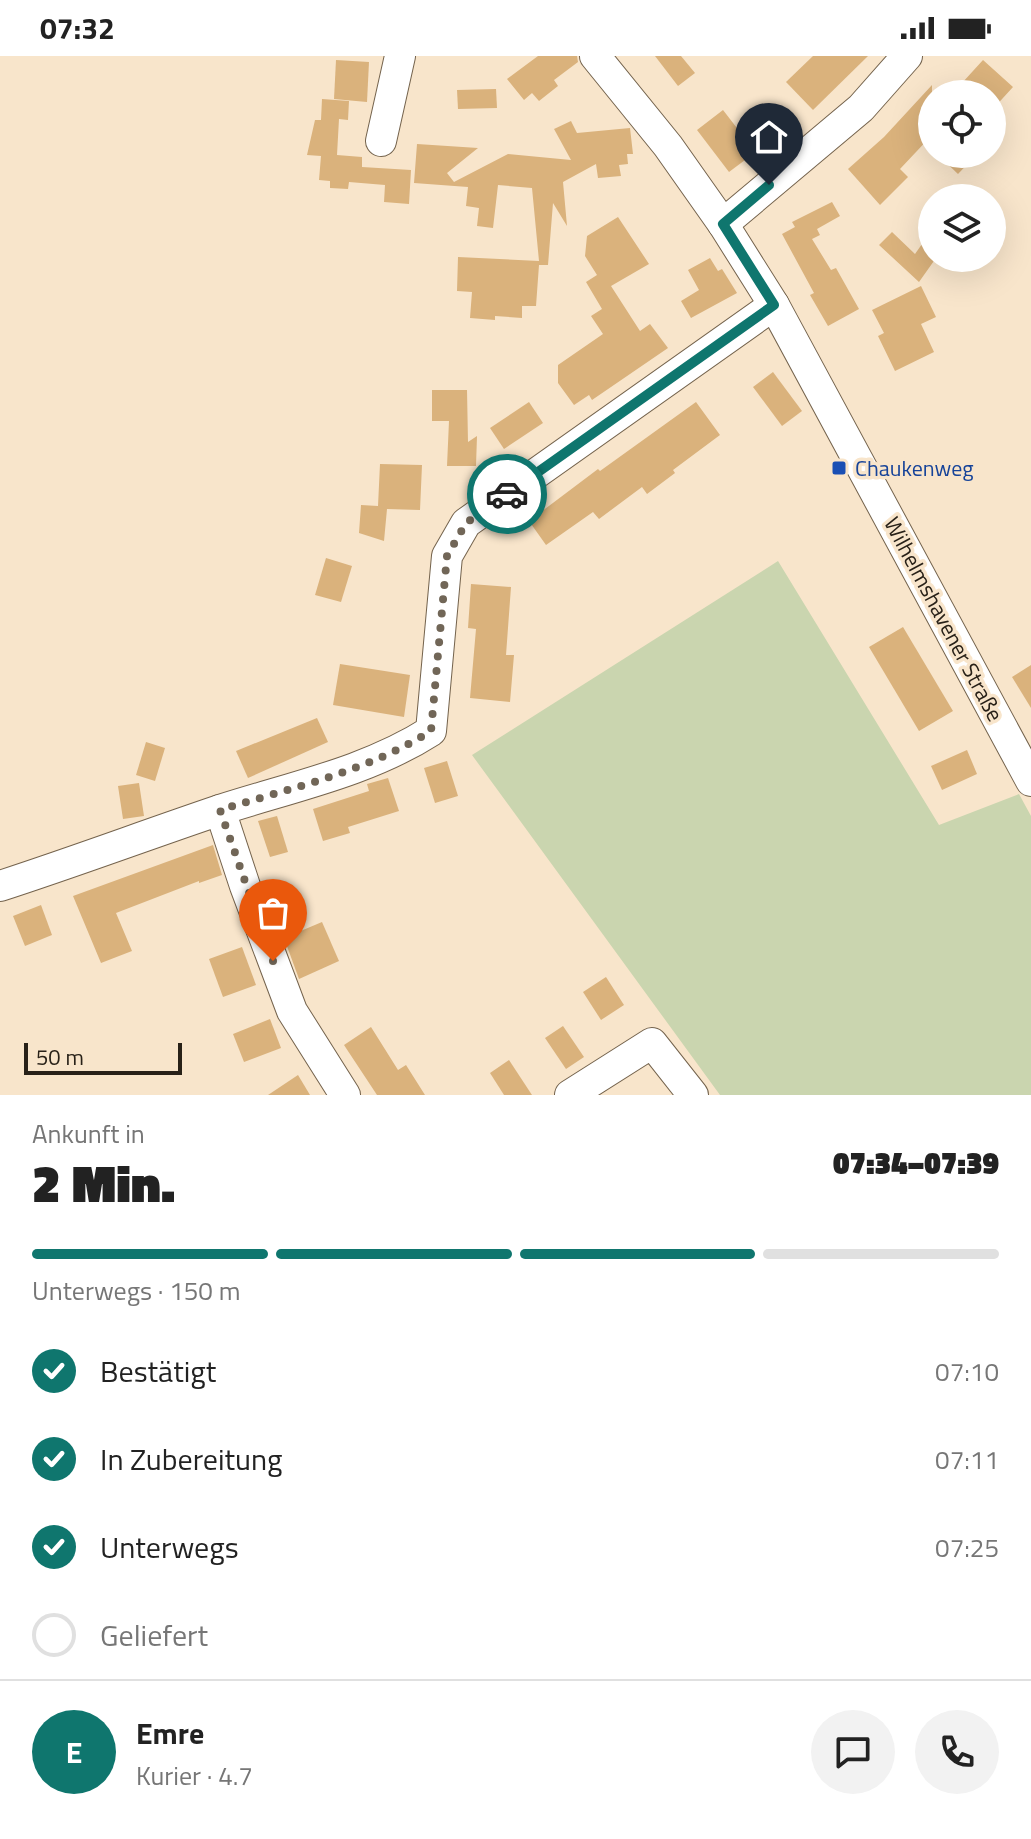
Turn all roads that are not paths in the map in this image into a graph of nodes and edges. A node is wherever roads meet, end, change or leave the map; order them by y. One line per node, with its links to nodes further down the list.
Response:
1 (400, 56): 4 (street)
2 (595, 56): 5 (street, Wilhelmshavener Straße)
3 (907, 56): 5 (street)
4 (381, 141)
5 (723, 224): 6 (street, Wilhelmshavener Straße)
6 (774, 305): 7 (street, Wilhelmshavener Straße); 8 (street)
7 (1031, 781)
8 (220, 810): 9 (street); 10 (street)
9 (0, 886)
10 (345, 1095)
11 (570, 1095): 12 (street)
12 (693, 1095)

